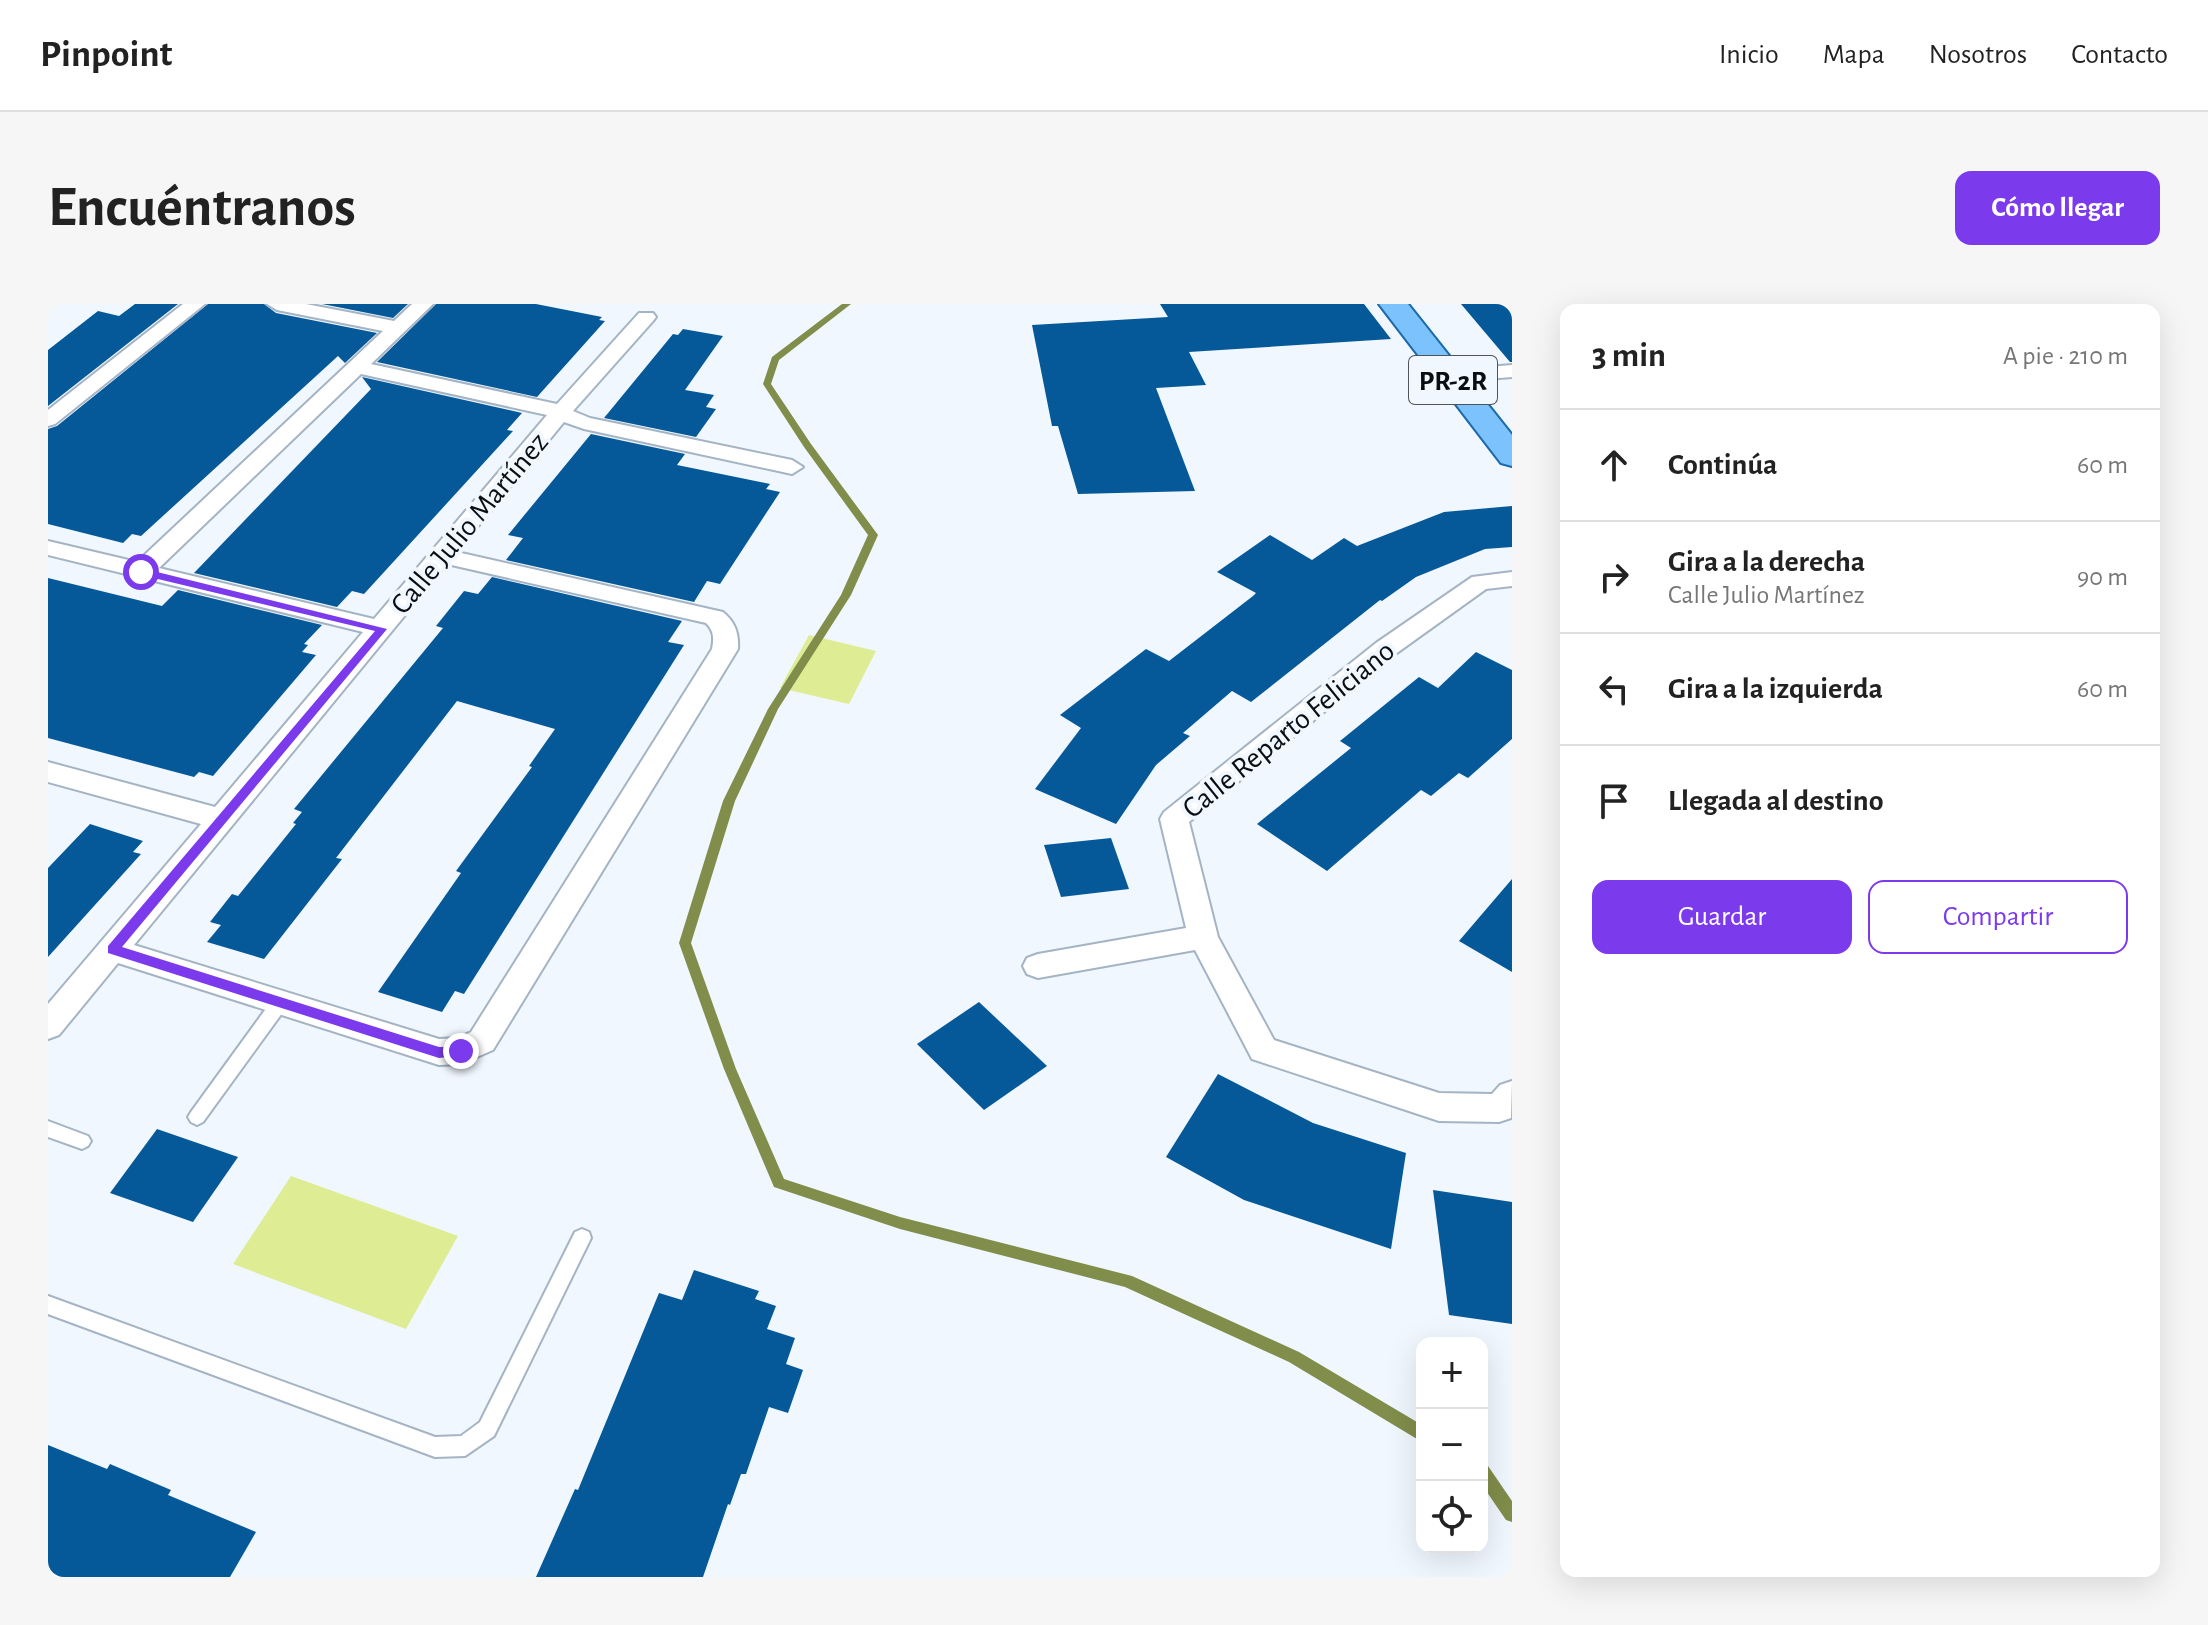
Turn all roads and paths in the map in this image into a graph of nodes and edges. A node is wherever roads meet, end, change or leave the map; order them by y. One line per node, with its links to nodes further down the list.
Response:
1 (195, 304): 11 (street)
2 (277, 304): 6 (street)
3 (423, 304): 6 (street)
4 (1393, 304): 9 (main road, PR-2R)
5 (646, 317): 10 (street, Calle Julio Martínez)
6 (398, 328): 7 (street)
7 (356, 367): 10 (street); 16 (street)
8 (1512, 371): 9 (street)
9 (1450, 376): 12 (main road, PR-2R)
10 (561, 412): 13 (street); 15 (street, Calle Julio Martínez)
11 (48, 420)
12 (1512, 456)
13 (792, 467)
14 (48, 548): 16 (street)
15 (442, 556): 18 (street, Calle Julio Martínez); 24 (street)
16 (141, 572): 18 (street)
17 (1512, 579): 21 (street, Calle Reparto Feliciano)
18 (382, 629): 20 (street, Calle Julio Martínez)
19 (51, 777): 20 (street)
20 (221, 819): 22 (street, Calle Julio Martínez)
21 (1203, 937): 23 (street); 26 (street, Calle Reparto Feliciano)
22 (113, 950): 24 (street); 25 (street, Calle Julio Martínez)
23 (1038, 966)
24 (279, 1004): 27 (lane)
25 (48, 1026)
26 (1512, 1095)
27 (197, 1117)
28 (48, 1129): 29 (lane)
29 (82, 1141)
30 (582, 1238): 31 (lane)
31 (48, 1305)

